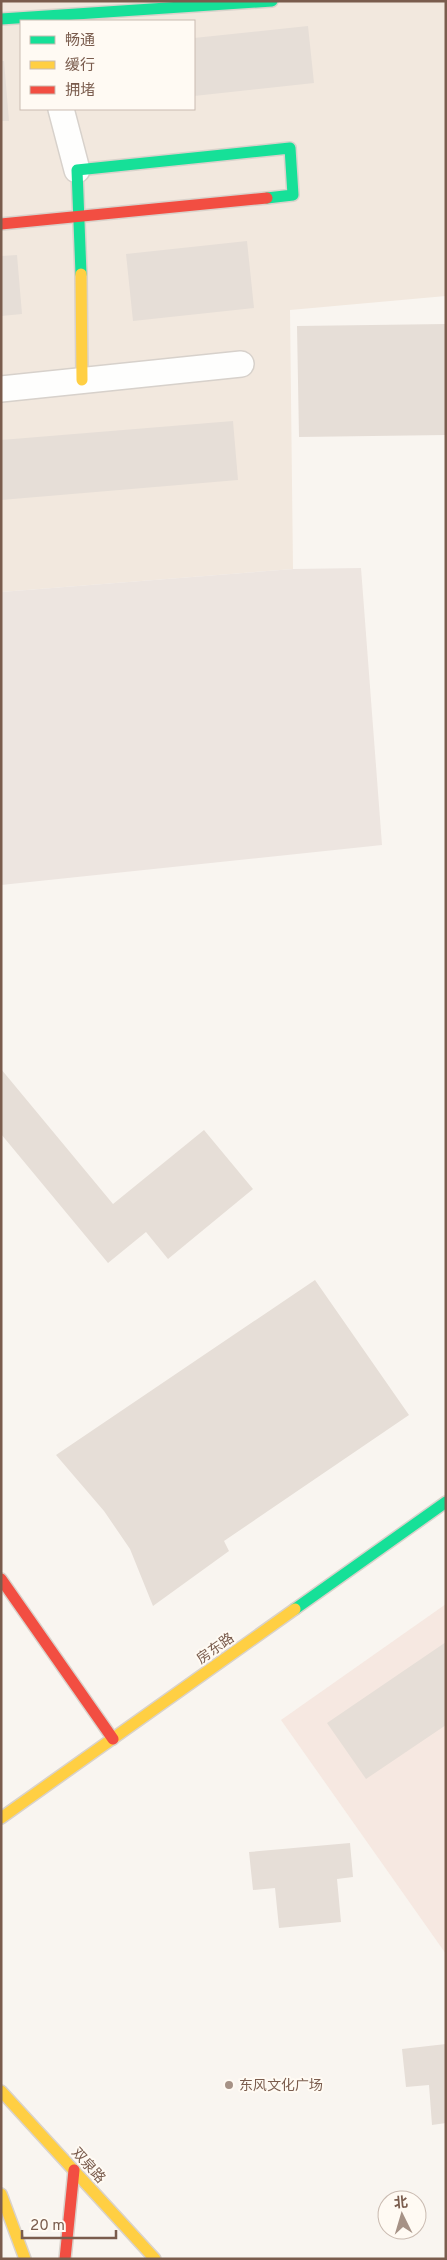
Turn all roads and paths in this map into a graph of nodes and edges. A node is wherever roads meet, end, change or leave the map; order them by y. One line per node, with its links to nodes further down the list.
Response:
1 (272, 1): 2 (street)
2 (13, 16)
3 (61, 110): 4 (street)
4 (77, 170): 5 (street); 5 (street)
5 (80, 216): 6 (street); 8 (street)
6 (1, 224)
7 (241, 364): 8 (street)
8 (82, 380): 9 (street)
9 (1, 389)
10 (446, 1502): 12 (street, 房东路)
11 (1, 1580): 12 (street)
12 (113, 1738): 13 (street, 房东路)
13 (1, 1818)
14 (1, 2091): 15 (street, 双泉路)
15 (74, 2170): 18 (street); 19 (street, 双泉路)
16 (1, 2194): 17 (street)
17 (25, 2259)
18 (65, 2259)
19 (155, 2259)

